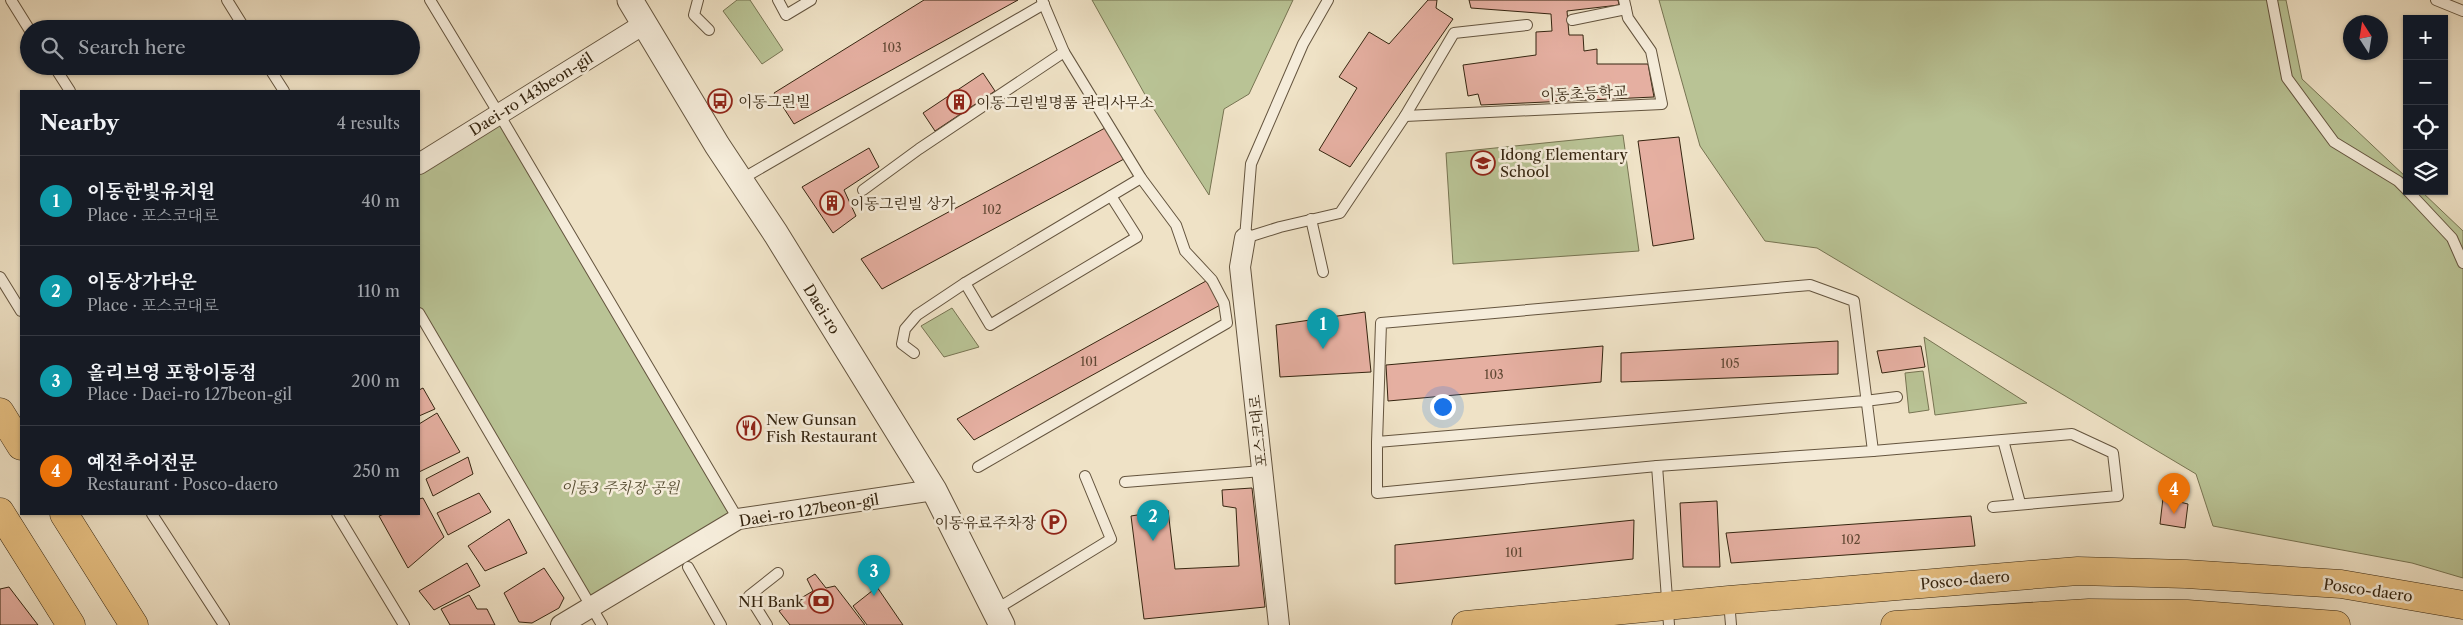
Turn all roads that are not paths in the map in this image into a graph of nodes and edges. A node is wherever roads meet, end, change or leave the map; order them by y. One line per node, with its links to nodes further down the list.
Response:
1 (10, 0): 14 (lane)
2 (227, 0): 15 (lane)
3 (430, 0): 25 (lane)
4 (630, 0): 17 (street, Daei-ro)
5 (698, 0): 19 (lane)
6 (778, 0): 7 (lane)
7 (811, 0)
8 (1328, 0): 35 (lane)
9 (2272, 0): 30 (lane)
10 (2436, 0): 13 (lane)
11 (1043, 2): 20 (lane); 29 (lane)
12 (1625, 5): 16 (lane, 이동초등학교); 26 (lane, 이동초등학교)
13 (2463, 11)
14 (23, 20)
15 (239, 20)
16 (1572, 20)
17 (644, 24): 25 (street, Daei-ro 143beon-gil); 29 (street, Daei-ro)
18 (1528, 25): 26 (lane)
19 (709, 30)
20 (1064, 52): 28 (lane); 31 (lane)
21 (60, 75): 23 (lane)
22 (274, 75): 24 (lane)
23 (69, 90)
24 (283, 90)
25 (499, 114): 27 (street, Daei-ro 143beon-gil); 62 (lane)
26 (1405, 116): 34 (lane)
27 (420, 163)
28 (1142, 178): 33 (lane); 51 (lane)
29 (740, 180): 55 (street, Daei-ro)
30 (2403, 187)
31 (863, 190)
32 (2411, 195): 36 (lane)
33 (1111, 196): 39 (lane); 39 (lane)
34 (1311, 219): 35 (lane); 37 (lane)
35 (1245, 238): 52 (street, 포스코대로)
36 (2463, 263)
37 (1323, 272)
38 (0, 277): 40 (lane)
39 (965, 283): 42 (lane)
40 (20, 309)
41 (420, 315): 66 (lane)
42 (914, 353)
43 (1897, 397): 44 (lane)
44 (1865, 401): 47 (lane); 47 (lane); 49 (lane)
45 (0, 412): 48 (main road)
46 (2003, 440): 49 (lane); 56 (lane); 56 (lane)
47 (1378, 442): 50 (lane)
48 (20, 444)
49 (1873, 451): 50 (lane)
50 (1657, 466): 68 (lane)
51 (978, 467)
52 (1262, 471): 54 (lane); 78 (street, 포스코대로)
53 (1084, 476): 69 (lane)
54 (1125, 482)
55 (934, 490): 62 (street, Daei-ro 127beon-gil); 69 (street, Daei-ro)
56 (2020, 503): 57 (lane)
57 (1993, 507)
58 (0, 512): 70 (main road)
59 (65, 515): 71 (main road)
60 (153, 515): 72 (lane)
61 (338, 515): 73 (lane)
62 (738, 519): 66 (street, Daei-ro 127beon-gil)
63 (688, 567): 76 (lane)
64 (778, 573): 77 (lane)
65 (2463, 605): 67 (main road, Posco-daero)
66 (591, 608): 74 (street, Daei-ro 127beon-gil); 75 (lane)
67 (1730, 612): 68 (main road, Posco-daero)
68 (1668, 616): 79 (main road, Posco-daero)
69 (998, 618)
70 (70, 625)
71 (134, 625)
72 (224, 625)
73 (404, 625)
74 (561, 625)
75 (602, 625)
76 (721, 625)
77 (767, 625)
78 (1279, 625)
79 (1466, 625)
80 (1895, 625): 81 (main road)
81 (2336, 625)

